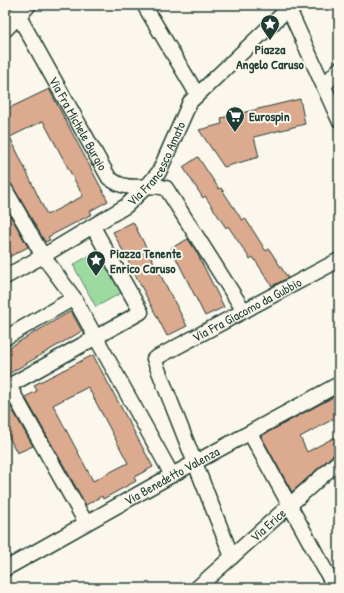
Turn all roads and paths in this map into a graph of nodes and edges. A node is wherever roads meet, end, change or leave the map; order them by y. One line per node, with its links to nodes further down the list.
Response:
1 (144, 5): 7 (street)
2 (289, 6): 6 (street); 7 (street, Via Francesco Amato)
3 (22, 10): 4 (main road); 9 (street, Via Fra Michele Burgio)
4 (5, 28)
5 (339, 69): 6 (street)
6 (324, 86): 8 (street)
7 (197, 94): 9 (street, Via Francesco Amato)
8 (339, 120)
9 (147, 186): 11 (street, Via Francesco Amato); 16 (street, Via Fra Michele Burgio)
10 (5, 190): 12 (street)
11 (98, 224): 12 (street, Via Francesco Amato); 17 (street)
12 (43, 256): 14 (street, Via Francesco Amato); 15 (street)
13 (339, 260): 16 (street, Via Fra Giacomo da Gubbio)
14 (5, 277)
15 (74, 298): 17 (street); 18 (street)
16 (244, 311): 23 (street, Via Fra Giacomo da Gubbio)
17 (95, 337): 20 (street); 24 (street)
18 (5, 338)
19 (339, 384): 21 (street, Via Benedetto Valenza)
20 (7, 387): 26 (street)
21 (250, 433): 23 (street, Via Benedetto Valenza); 25 (street)
22 (339, 461): 25 (street, Via Erice)
23 (195, 463): 24 (street, Via Benedetto Valenza); 27 (street)
24 (172, 475): 26 (street, Via Benedetto Valenza)
25 (290, 506): 27 (street, Via Erice); 29 (street)
26 (86, 523): 28 (street, Via Benedetto Valenza)
27 (232, 557): 30 (street, Via Erice)
28 (5, 569)
29 (332, 585)
30 (197, 588)

